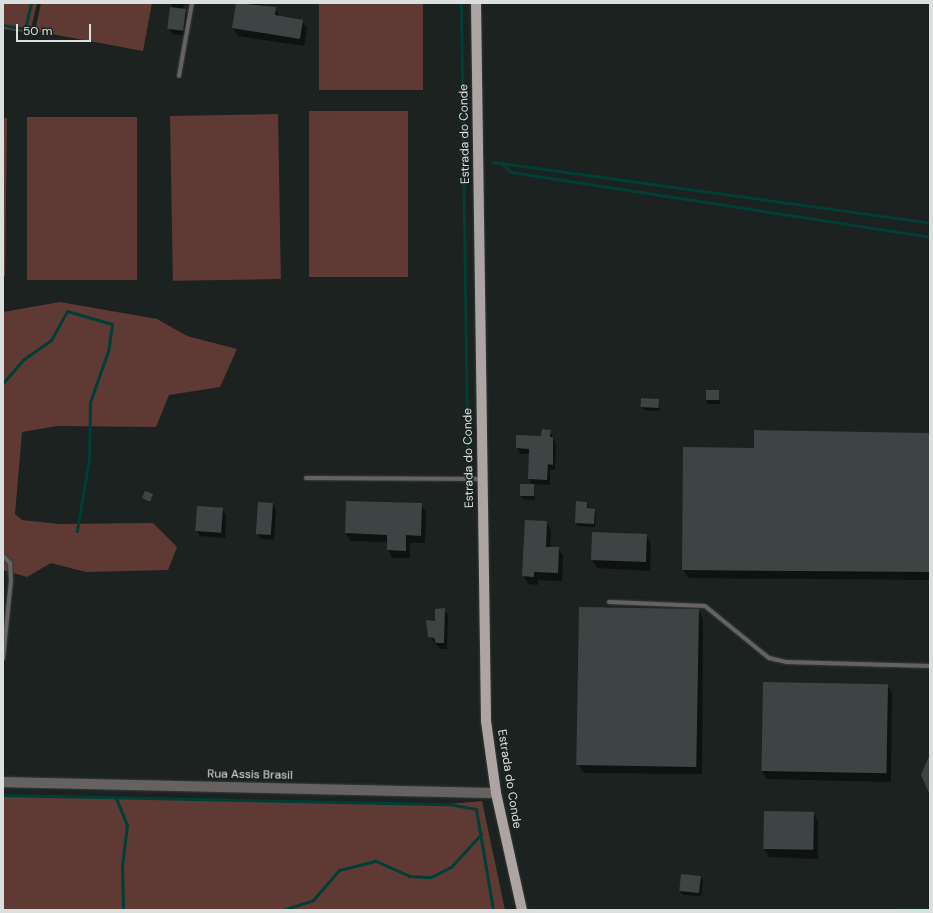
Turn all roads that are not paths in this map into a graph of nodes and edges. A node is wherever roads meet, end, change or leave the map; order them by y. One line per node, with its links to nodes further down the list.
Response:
1 (192, 3): 3 (lane)
2 (476, 3): 5 (main road, Estrada do Conde)
3 (179, 76)
4 (306, 478): 5 (lane)
5 (482, 479): 11 (main road, Estrada do Conde)
6 (3, 556): 8 (lane)
7 (609, 602): 9 (lane)
8 (3, 660)
9 (930, 666)
10 (3, 782): 11 (street, Rua Assis Brasil)
11 (496, 793): 12 (main road, Estrada do Conde)
12 (522, 910)

